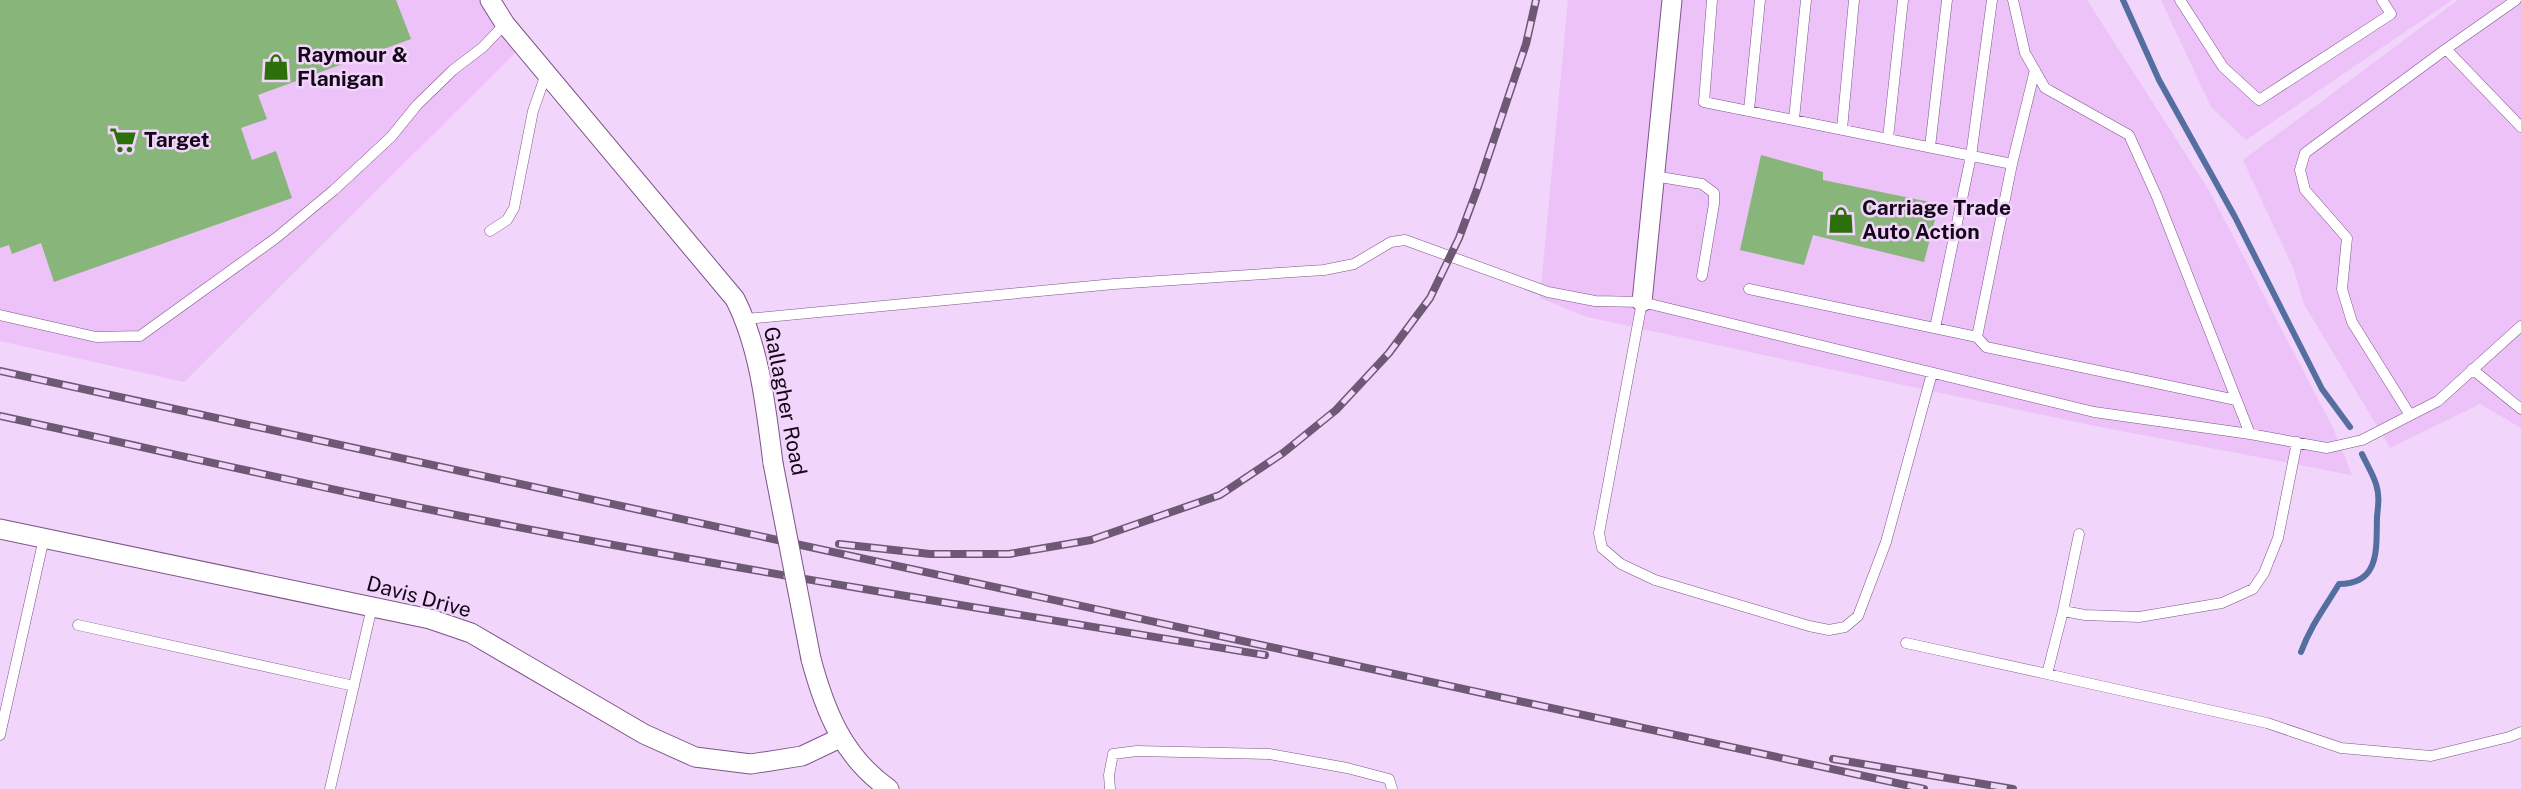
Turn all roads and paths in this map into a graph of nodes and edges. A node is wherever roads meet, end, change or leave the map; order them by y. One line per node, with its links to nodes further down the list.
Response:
1 (490, 0): 14 (street, Gallagher Road)
2 (1672, 0): 26 (street)
3 (1712, 0): 18 (lane)
4 (1760, 0): 18 (lane)
5 (1806, 0): 19 (lane)
6 (1854, 0): 21 (lane)
7 (1903, 0): 22 (lane)
8 (1947, 0): 23 (lane)
9 (1992, 0): 24 (lane)
10 (2013, 0): 16 (lane)
11 (2180, 0): 12 (lane)
12 (2382, 0)
13 (2516, 0): 15 (lane)
14 (505, 24): 17 (street, Gallagher Road); 31 (lane)
15 (2446, 49): 20 (lane); 40 (lane)
16 (2035, 70): 25 (lane); 38 (lane)
17 (547, 74): 27 (lane); 32 (street, Gallagher Road)
18 (1749, 110): 19 (lane)
19 (1794, 119): 21 (lane)
20 (2521, 127)
21 (1842, 129): 22 (lane)
22 (1888, 138): 23 (lane)
23 (1930, 147): 24 (lane)
24 (1971, 156): 25 (lane); 34 (lane)
25 (2012, 164): 35 (lane)
26 (1654, 176): 28 (lane); 30 (street)
27 (490, 231)
28 (1702, 276)
29 (1749, 289): 34 (lane)
30 (1642, 302): 32 (lane); 37 (lane); 37 (lane)
31 (0, 315)
32 (746, 319): 54 (street, Gallagher Road, bridge)
33 (2521, 326): 36 (lane)
34 (1935, 328): 35 (lane)
35 (1977, 337): 38 (lane)
36 (2472, 369): 39 (lane); 40 (lane)
37 (1932, 373): 41 (lane)
38 (2236, 400): 41 (lane)
39 (2521, 409)
40 (2410, 415): 42 (lane)
41 (2250, 434): 42 (lane)
42 (2297, 442): 47 (lane)
43 (0, 529): 45 (street, Davis Drive)
44 (2079, 534): 47 (lane)
45 (44, 538): 46 (street, Davis Drive); 53 (lane)
46 (372, 607): 51 (lane); 54 (street, Davis Drive)
47 (2063, 611): 50 (lane)
48 (78, 625): 51 (lane)
49 (1906, 643): 50 (lane)
50 (2047, 674): 52 (lane)
51 (354, 686): 55 (lane)
52 (2521, 732)
53 (0, 735)
54 (840, 738): 56 (street, Gallagher Road)
55 (330, 789)
56 (889, 789)
57 (1110, 789): 58 (lane)
58 (1392, 789)

